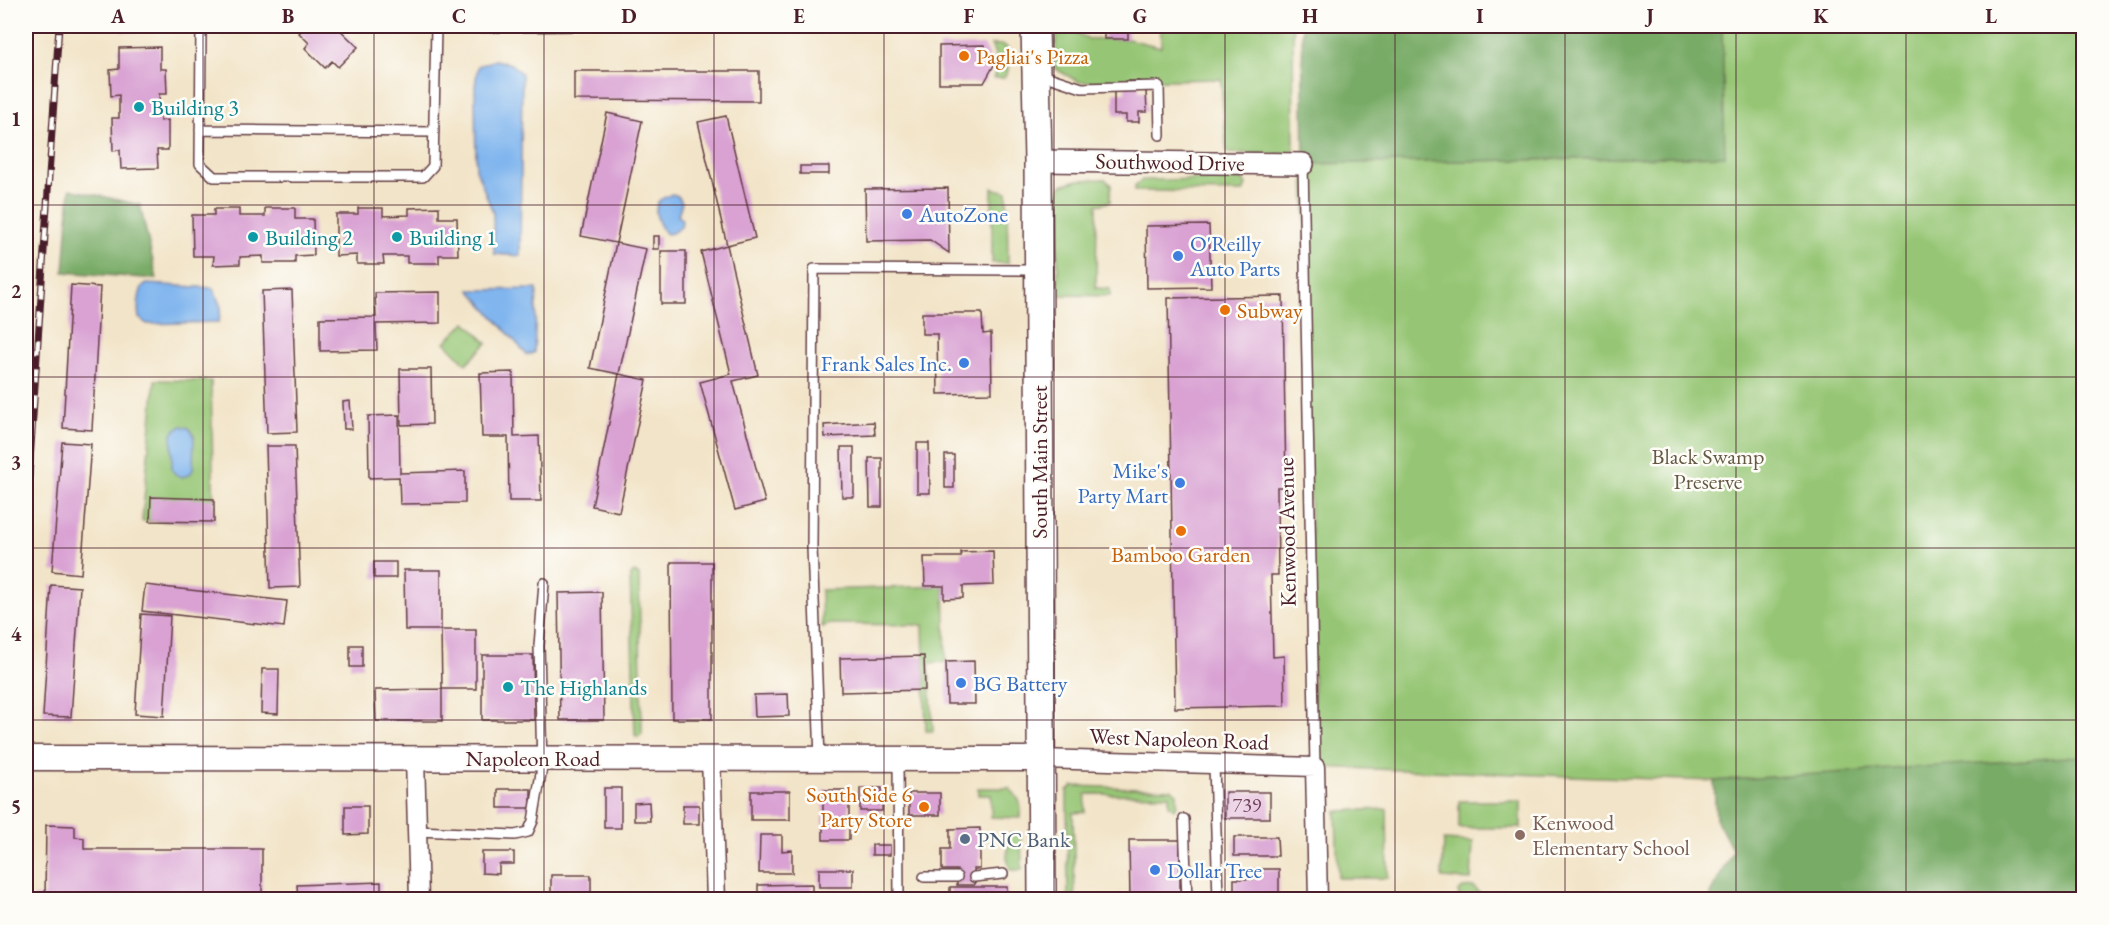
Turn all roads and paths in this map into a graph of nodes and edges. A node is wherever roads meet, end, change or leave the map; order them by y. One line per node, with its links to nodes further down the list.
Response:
1 (201, 26): 6 (lane)
2 (575, 26): 4 (lane)
3 (1035, 26): 5 (main road, South Main Street)
4 (435, 27): 7 (lane)
5 (1036, 73): 8 (lane); 9 (main road, South Main Street)
6 (200, 130): 7 (lane); 7 (lane)
7 (434, 132)
8 (1160, 135)
9 (1038, 161): 10 (street, Southwood Drive); 11 (main road, South Main Street)
10 (1303, 164): 21 (lane, Kenwood Avenue)
11 (1037, 270): 17 (lane); 19 (main road, South Main Street)
12 (544, 583): 15 (lane)
13 (26, 758): 14 (main road, Napoleon Road)
14 (415, 758): 15 (main road, Napoleon Road); 23 (street)
15 (542, 758): 16 (main road, Napoleon Road); 23 (lane)
16 (711, 758): 17 (main road, Napoleon Road); 29 (street)
17 (820, 759): 18 (main road, Napoleon Road)
18 (897, 759): 19 (main road, Napoleon Road); 30 (lane)
19 (1041, 759): 20 (street, West Napoleon Road); 31 (main road, South Main Street)
20 (1214, 764): 21 (street, West Napoleon Road); 33 (lane)
21 (1315, 767): 34 (street, Kenwood Avenue)
22 (1184, 819): 32 (lane)
23 (417, 831): 28 (street)
24 (1003, 874): 27 (lane)
25 (924, 877): 26 (lane)
26 (957, 877)
27 (974, 877)
28 (419, 900)
29 (716, 900)
30 (899, 900)
31 (1042, 900)
32 (1187, 900)
33 (1218, 900)
34 (1318, 900)

